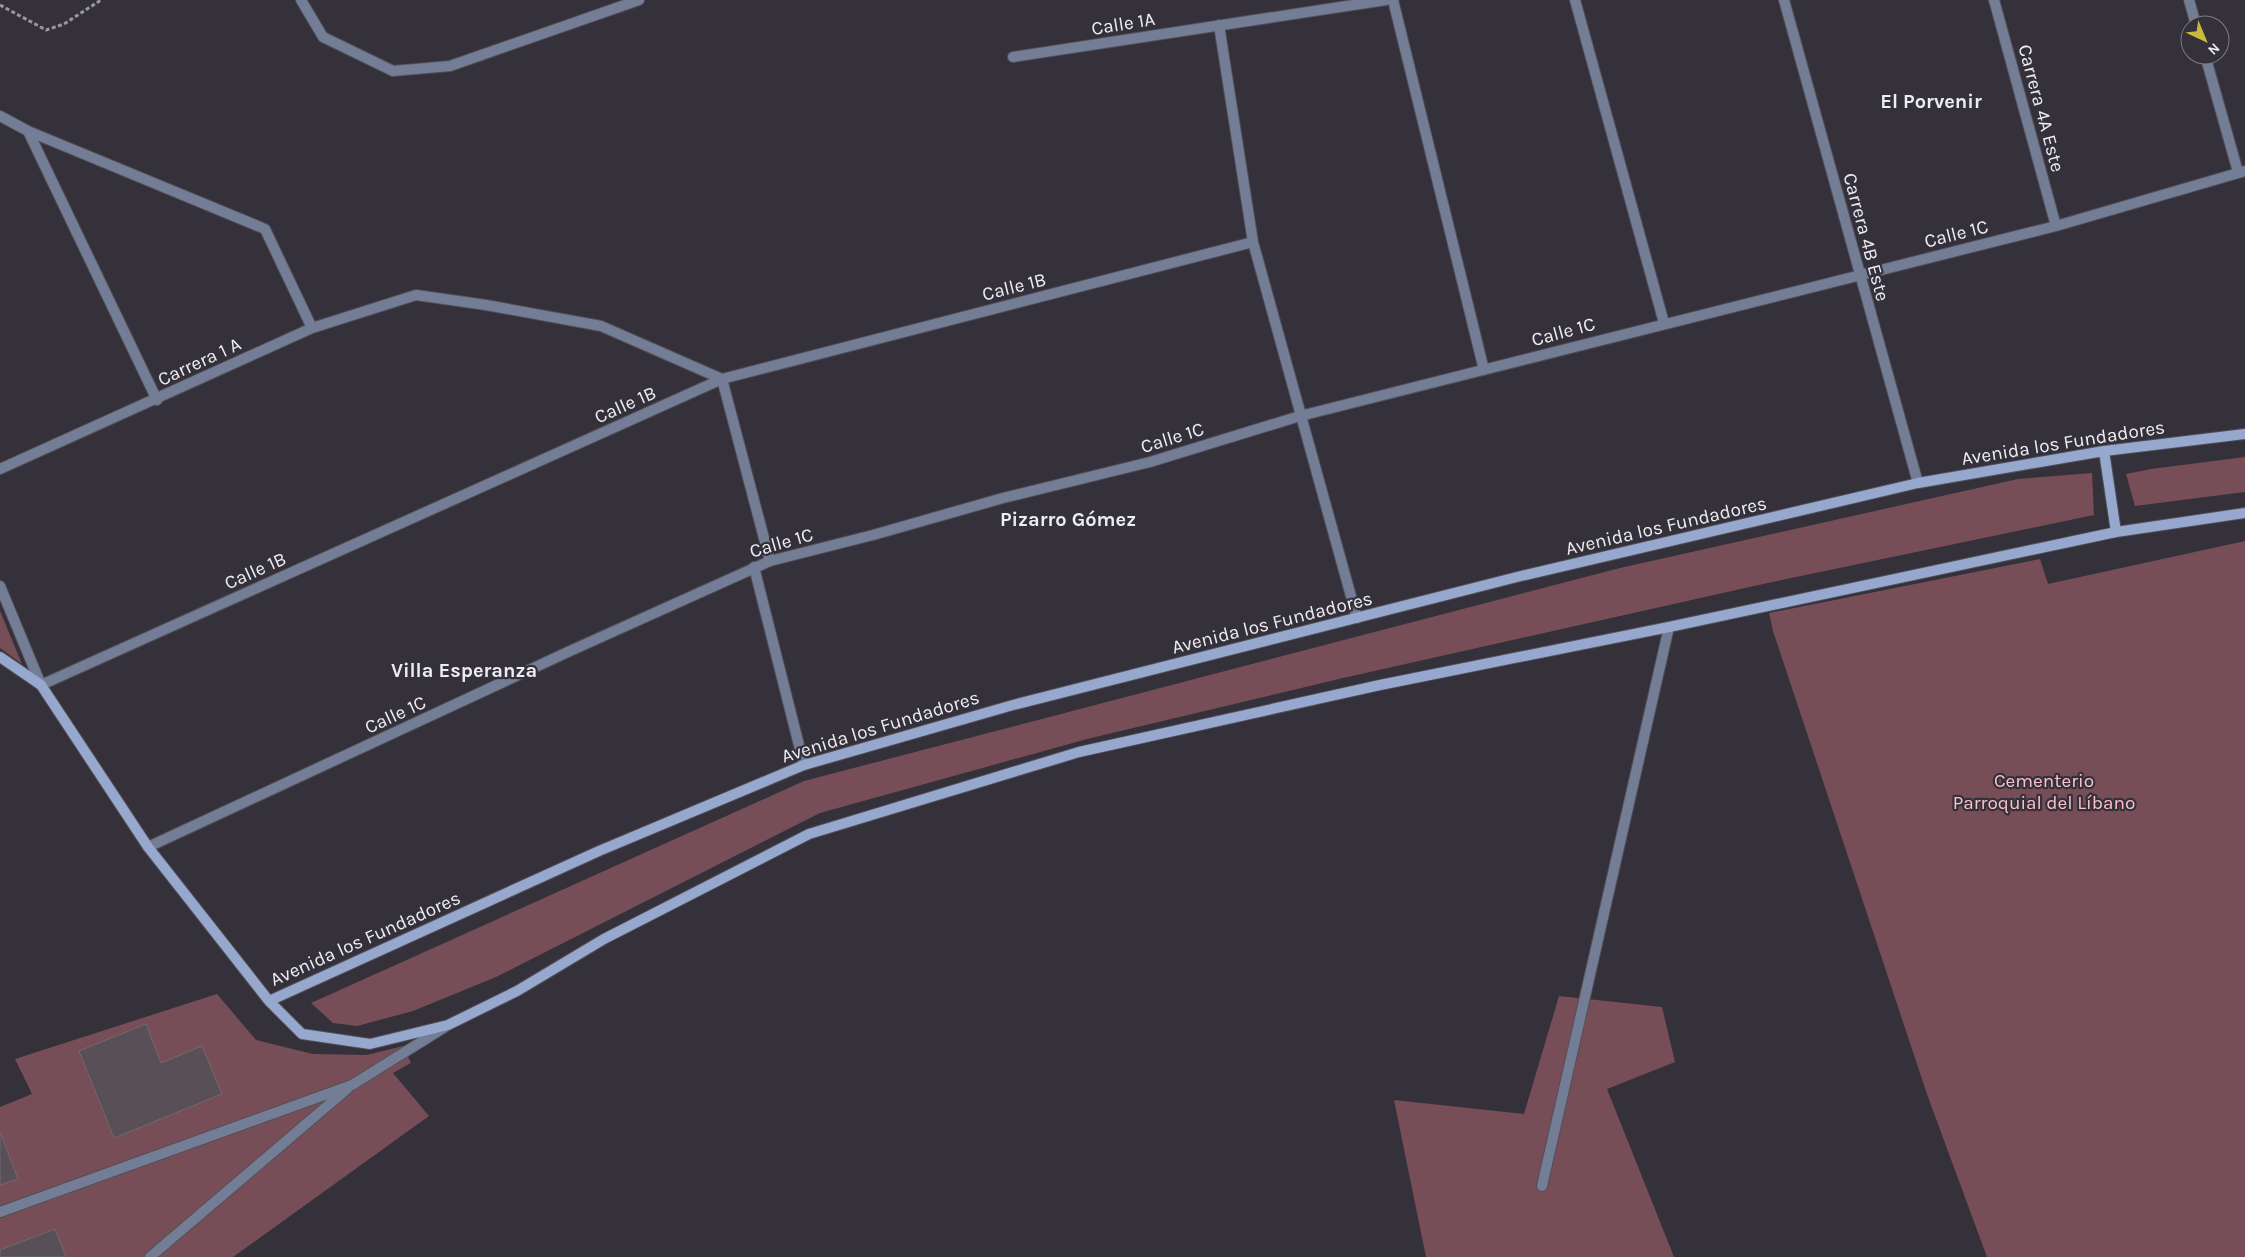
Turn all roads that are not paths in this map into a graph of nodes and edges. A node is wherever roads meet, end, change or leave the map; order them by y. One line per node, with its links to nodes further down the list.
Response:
1 (301, 0): 2 (street)
2 (639, 0)
3 (1386, 0): 10 (street, Calle 1A)
4 (1393, 0): 21 (street)
5 (1575, 0): 19 (street)
6 (1784, 0): 18 (street, Carrera 4B Este)
7 (1994, 0): 16 (street, Carrera 4A Este)
8 (2189, 0): 9 (street)
9 (2193, 15)
10 (1219, 25): 11 (street, Calle 1A); 17 (street)
11 (1013, 57)
12 (2208, 65): 15 (street)
13 (0, 116): 14 (street)
14 (28, 131): 20 (street); 23 (street)
15 (2242, 172): 16 (street, Calle 1C)
16 (2056, 226): 18 (street, Calle 1C)
17 (1253, 242): 22 (street, Calle 1B); 24 (street)
18 (1859, 276): 19 (street, Calle 1C); 28 (street, Carrera 4B Este)
19 (1664, 323): 21 (street, Calle 1C)
20 (312, 328): 22 (street, Carrera 1 A); 23 (street, Carrera 1 A)
21 (1484, 370): 24 (street, Calle 1C)
22 (722, 379): 31 (street); 37 (street, Calle 1B)
23 (157, 400): 27 (street, Carrera 1 A)
24 (1300, 416): 31 (street, Calle 1C); 34 (street)
25 (2245, 434): 26 (street, Avenida los Fundadores)
26 (2104, 451): 28 (street, Avenida los Fundadores); 30 (street)
27 (0, 469)
28 (1918, 483): 34 (street, Avenida los Fundadores)
29 (2245, 513): 30 (street, Avenida los Fundadores)
30 (2116, 532): 35 (street, Avenida los Fundadores)
31 (770, 561): 32 (street, Calle 1C)
32 (754, 567): 38 (street); 39 (street, Calle 1C)
33 (0, 586): 37 (street)
34 (1357, 618): 38 (street, Avenida los Fundadores)
35 (1669, 627): 41 (street, Avenida los Fundadores); 43 (street)
36 (0, 657): 37 (street)
37 (41, 685): 39 (street)
38 (804, 764): 40 (street, Avenida los Fundadores)
39 (148, 847): 40 (street)
40 (269, 1001): 41 (street, Avenida los Fundadores)
41 (448, 1025): 42 (street)
42 (352, 1085): 44 (street); 45 (street)
43 (1542, 1186)
44 (0, 1212)
45 (150, 1257)

